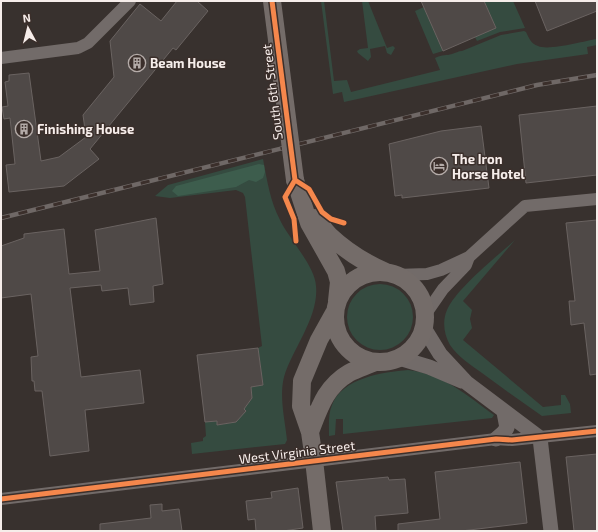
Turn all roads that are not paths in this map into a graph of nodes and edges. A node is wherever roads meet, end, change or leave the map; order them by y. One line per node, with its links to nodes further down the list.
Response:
1 (130, 1): 3 (street)
2 (272, 1): 5 (main road, South 6th Street, bridge)
3 (1, 58)
4 (597, 199): 6 (street)
5 (306, 214): 7 (main road); 8 (main road, South 6th Street)
6 (469, 257): 7 (street); 9 (street)
7 (391, 273): 8 (main road); 9 (main road)
8 (336, 307): 11 (main road); 15 (main road, South 6th Street)
9 (424, 321): 10 (main road); 12 (street)
10 (399, 358): 11 (main road); 12 (street)
11 (375, 362): 15 (main road, South 6th Street)
12 (467, 383): 13 (street)
13 (504, 412): 16 (street); 17 (street)
14 (597, 431): 16 (street, West Virginia Street)
15 (310, 432): 18 (main road, South 6th Street)
16 (540, 438): 17 (street, West Virginia Street); 21 (street)
17 (496, 439): 18 (street, West Virginia Street)
18 (314, 460): 19 (street, West Virginia Street); 20 (main road, South 6th Street)
19 (1, 499)
20 (322, 531)
21 (551, 531)

